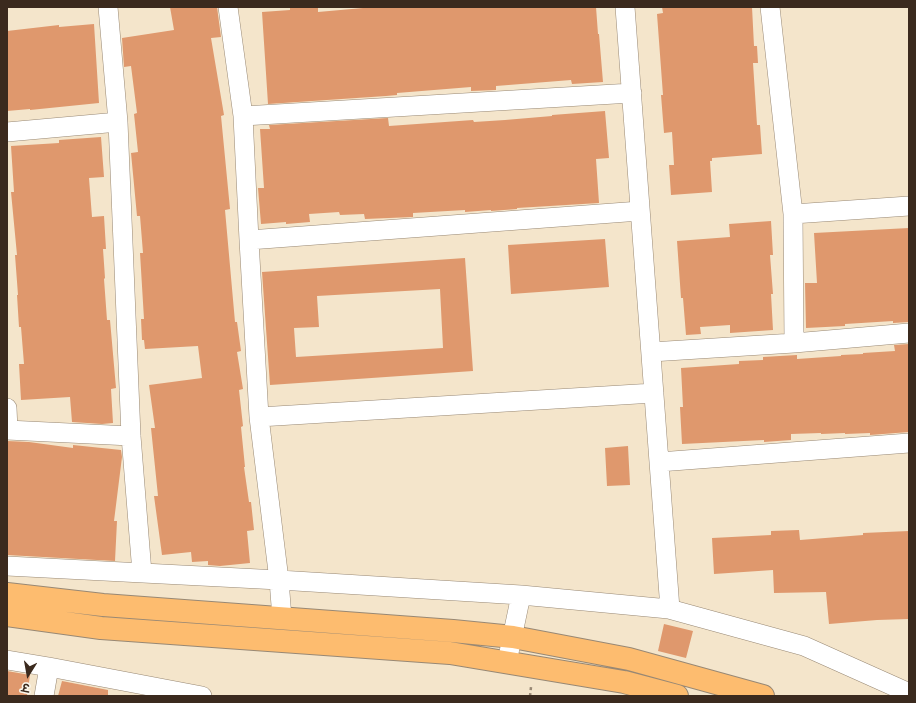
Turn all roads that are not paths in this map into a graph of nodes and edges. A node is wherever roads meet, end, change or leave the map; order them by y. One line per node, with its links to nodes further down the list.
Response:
1 (108, 7): 7 (street)
2 (228, 7): 6 (street)
3 (625, 7): 5 (street)
4 (770, 7): 11 (street)
5 (632, 93): 6 (street); 10 (street)
6 (243, 116): 12 (street)
7 (118, 122): 8 (street); 20 (street)
8 (7, 132)
9 (909, 206): 11 (street)
10 (640, 211): 12 (street); 15 (street)
11 (793, 214): 14 (street)
12 (249, 240): 18 (street)
13 (909, 333): 14 (street)
14 (794, 343): 15 (street)
15 (651, 352): 16 (street)
16 (654, 393): 18 (street); 22 (street)
17 (7, 408): 19 (street)
18 (259, 417): 25 (street)
19 (8, 430): 20 (street)
20 (131, 436): 24 (street)
21 (909, 443): 22 (street)
22 (659, 462): 28 (street)
23 (7, 566): 24 (street)
24 (142, 573): 25 (street)
25 (279, 580): 27 (street); 30 (street)
26 (7, 594): 30 (main road)
27 (521, 595): 28 (street); 31 (street)
28 (670, 609): 35 (street)
29 (7, 615): 33 (main road)
30 (282, 618): 31 (main road)
31 (513, 637): 33 (street); 39 (main road)
32 (7, 660): 34 (street)
33 (507, 662): 38 (main road)
34 (49, 667): 36 (street); 37 (street)
35 (909, 693)
36 (44, 696)
37 (202, 696)
38 (677, 696)
39 (763, 696)

